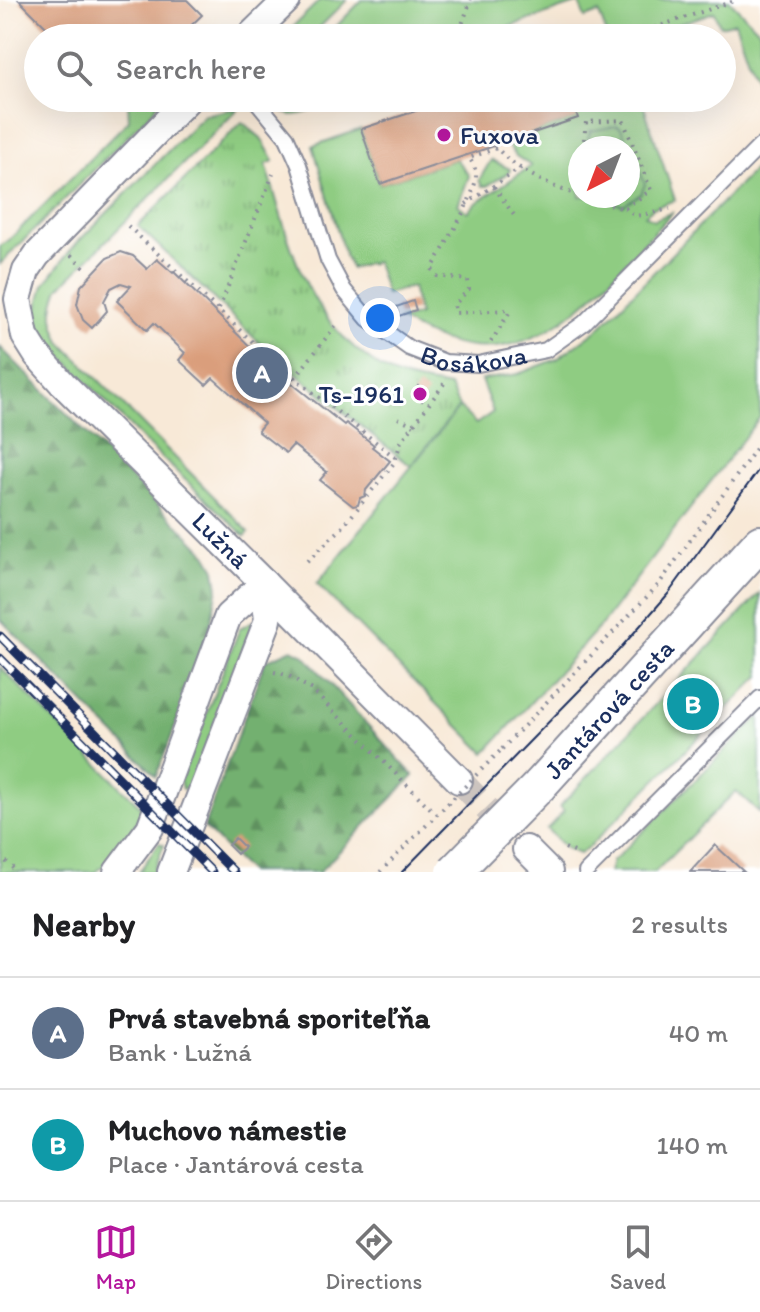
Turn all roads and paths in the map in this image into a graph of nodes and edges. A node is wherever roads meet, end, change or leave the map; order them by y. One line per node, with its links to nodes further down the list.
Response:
1 (287, 0): 4 (street)
2 (471, 0): 5 (path)
3 (734, 1): 6 (path)
4 (262, 24)
5 (462, 24)
6 (666, 24)
7 (175, 112): 24 (street)
8 (266, 112): 11 (lane, Bosákova)
9 (584, 136): 10 (path)
10 (629, 136)
11 (760, 146)
12 (640, 162): 17 (path)
13 (521, 168): 15 (path); 16 (path); 18 (path)
14 (273, 174): 25 (path)
15 (494, 187): 18 (path); 22 (path)
16 (568, 192)
17 (640, 198)
18 (466, 204): 27 (path)
19 (621, 208): 20 (path)
20 (624, 209): 21 (path)
21 (659, 210)
22 (516, 218)
23 (128, 226): 25 (path)
24 (9, 298): 36 (street, Lužná)
25 (218, 309): 28 (path)
26 (336, 325): 28 (path)
27 (488, 348)
28 (295, 378): 33 (path)
29 (446, 382): 31 (path)
30 (398, 418): 31 (path)
31 (414, 425): 33 (path)
32 (760, 443): 46 (path, bridge)
33 (396, 458): 35 (path)
34 (760, 543): 47 (street, Jantárová cesta, bridge)
35 (307, 561)
36 (264, 583): 37 (street); 39 (street, Lužná); 44 (street)
37 (249, 665): 40 (path); 45 (street)
38 (760, 698): 49 (lane)
39 (459, 780)
40 (431, 809)
41 (519, 842): 48 (street)
42 (0, 856): 43 (path)
43 (17, 872)
44 (117, 872)
45 (171, 872)
46 (380, 872)
47 (454, 872)
48 (549, 872)
49 (586, 872)

